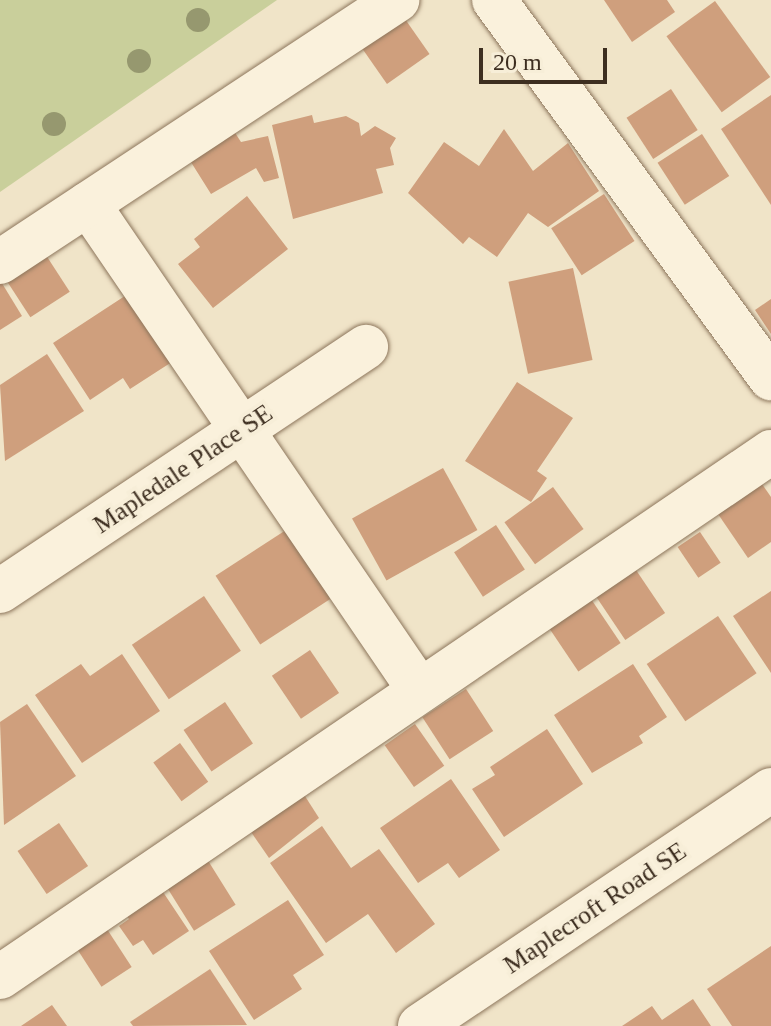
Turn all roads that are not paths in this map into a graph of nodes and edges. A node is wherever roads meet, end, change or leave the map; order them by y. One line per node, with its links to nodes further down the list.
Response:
1 (397, 0): 3 (street)
2 (494, 0): 6 (street)
3 (88, 204): 4 (street); 7 (street)
4 (0, 262)
5 (366, 347): 7 (street, Mapledale Place SE)
6 (771, 379)
7 (239, 431): 9 (street, Mapledale Place SE); 10 (street)
8 (771, 452): 10 (street)
9 (0, 591)
10 (420, 691): 12 (street)
11 (771, 790): 13 (street, Maplecroft Road SE)
12 (0, 977)
13 (420, 1026)

